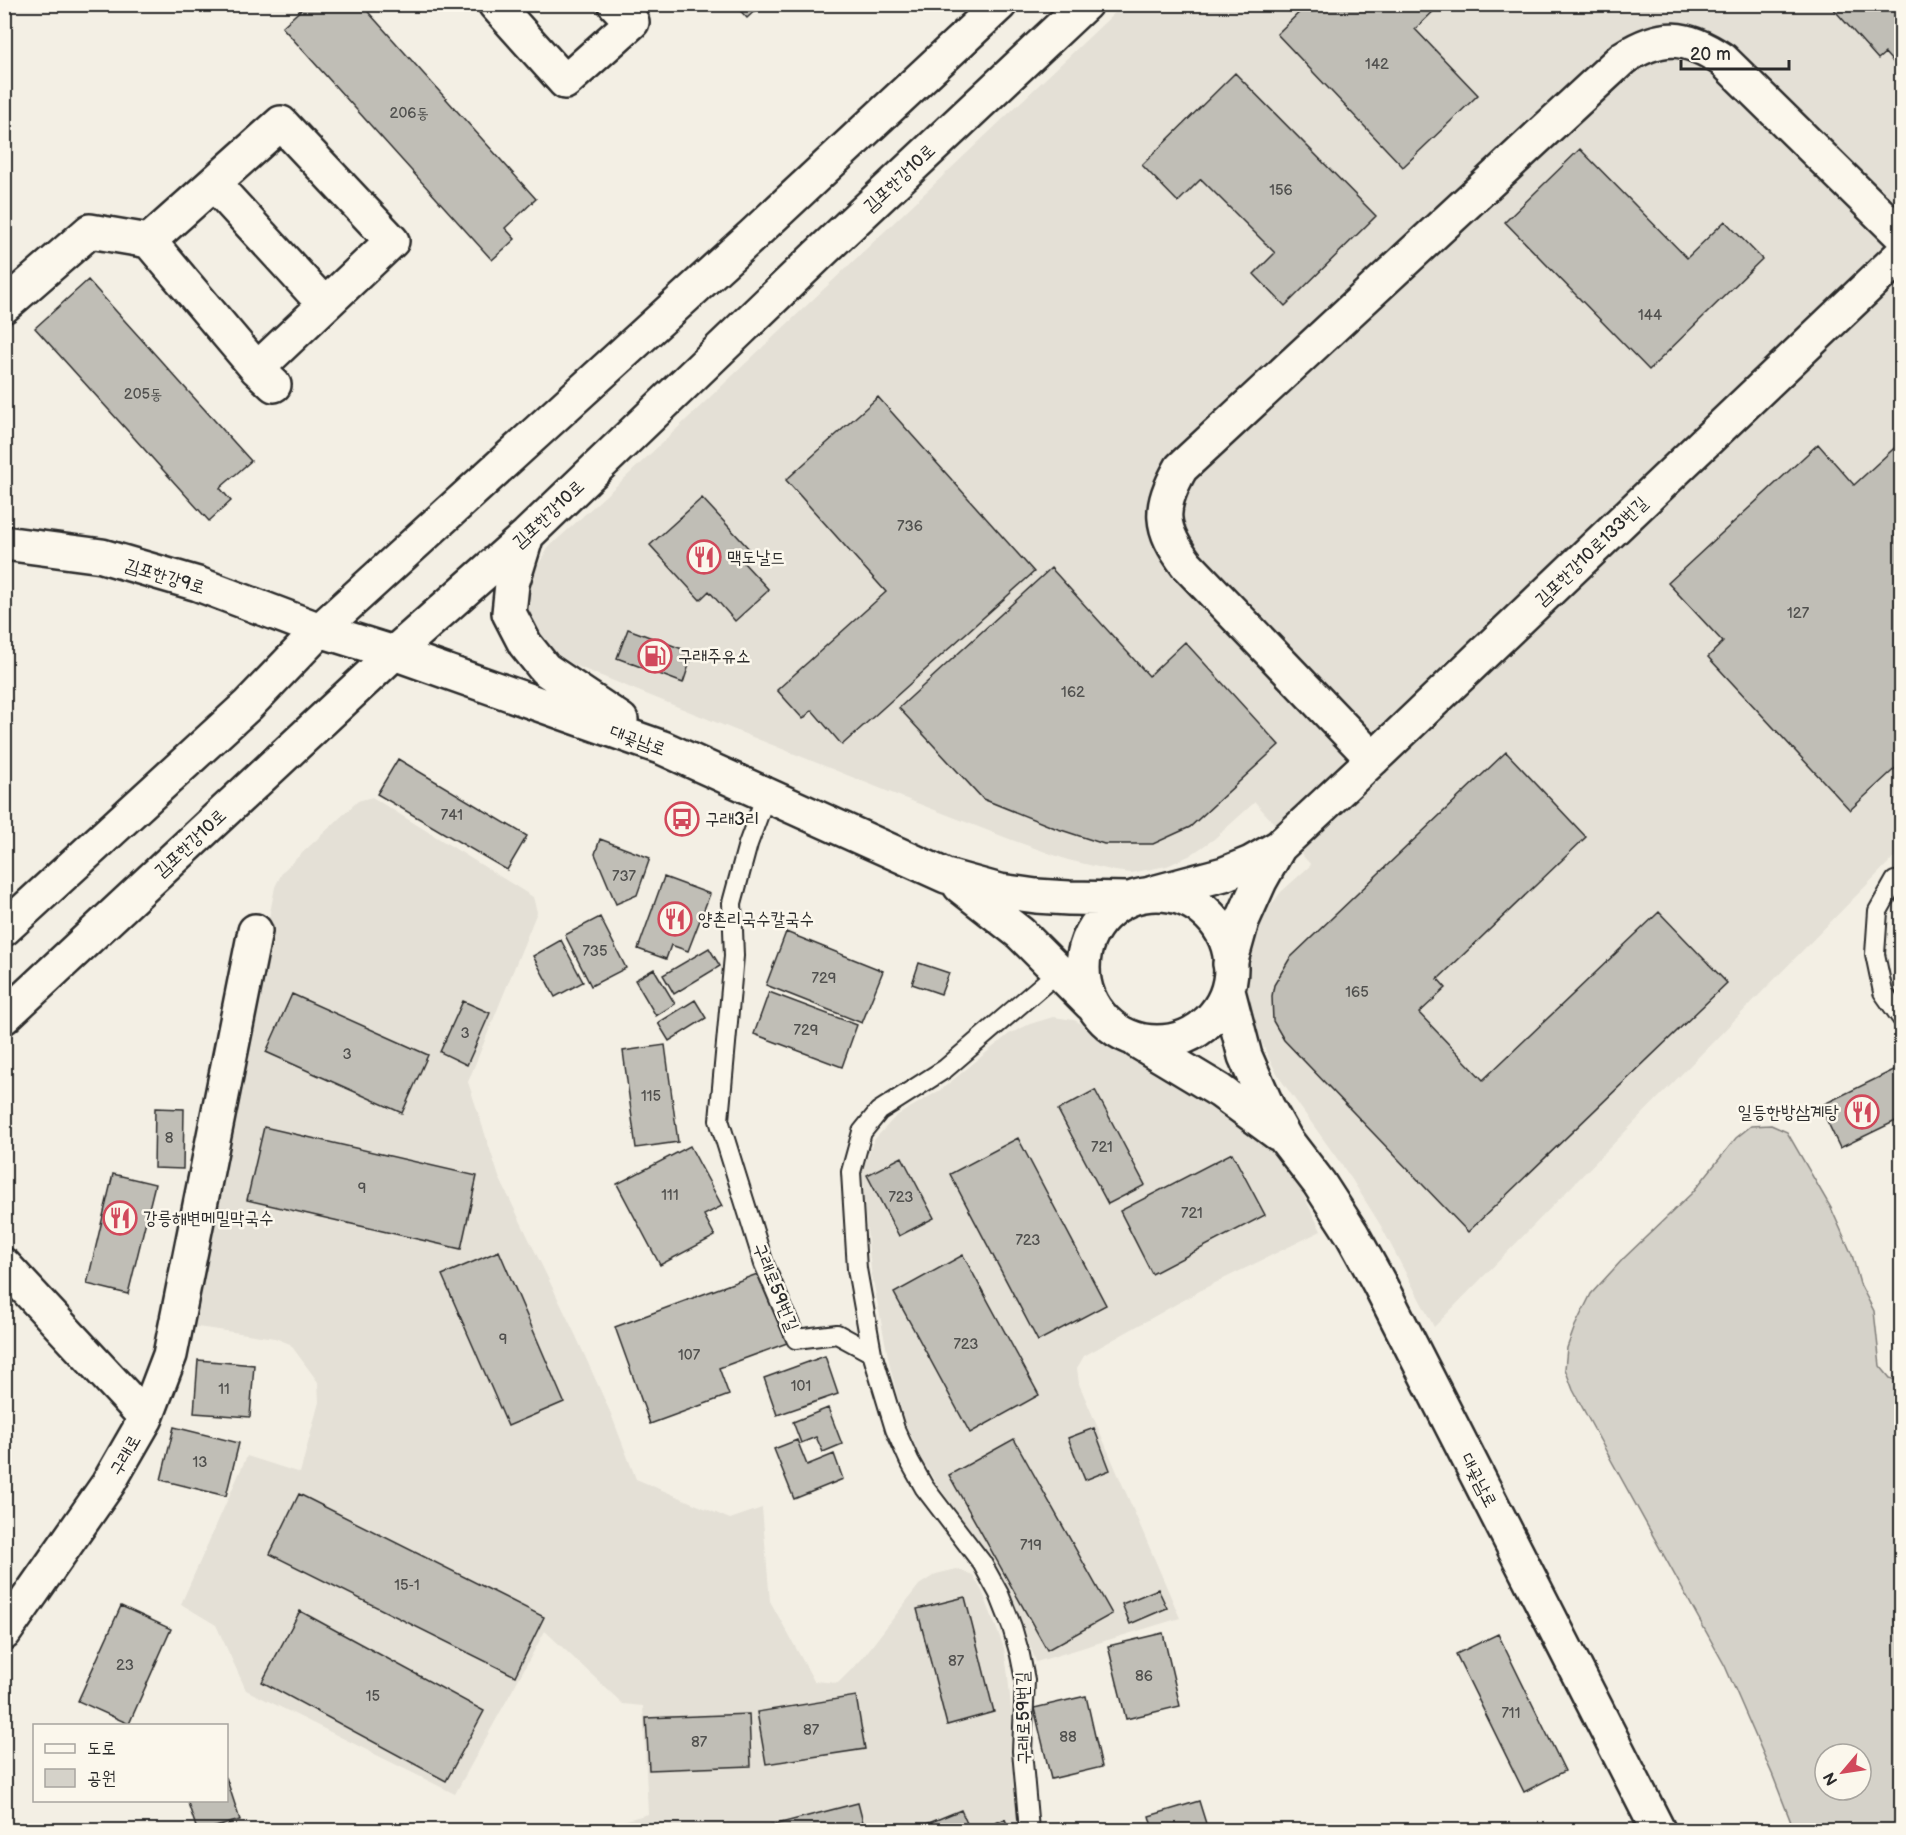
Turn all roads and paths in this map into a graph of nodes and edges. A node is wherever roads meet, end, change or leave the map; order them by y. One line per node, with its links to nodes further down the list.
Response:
1 (495, 4): 2 (street)
2 (615, 4)
3 (1000, 4): 13 (street)
4 (1085, 4): 11 (street, 김포한강10로)
5 (214, 184): 7 (street); 9 (street); 9 (street)
6 (1902, 236): 16 (street)
7 (149, 241): 9 (street); 10 (street)
8 (1902, 254): 16 (street, 김포한강10로133번길)
9 (324, 304)
10 (4, 306)
11 (527, 535): 14 (street, 김포한강10로); 15 (street)
12 (4, 543): 13 (street, 김포한강9로)
13 (320, 630): 14 (street, 대곶남로); 22 (street)
14 (394, 652): 15 (street, 대곶남로); 27 (street, 김포한강10로)
15 (663, 748): 17 (street, 대곶남로)
16 (1373, 759): 18 (street, 김포한강10로133번길)
17 (766, 795): 19 (street, 대곶남로); 32 (lane, 구래로59번길)
18 (1279, 847): 21 (street); 25 (street)
19 (946, 876): 21 (street); 24 (street)
20 (1902, 880): 28 (lane)
21 (1141, 896): 25 (street); 26 (street)
22 (4, 929)
23 (255, 931): 33 (street)
24 (1059, 971): 26 (street); 32 (lane)
25 (1229, 978): 29 (street); 30 (street)
26 (1094, 1007): 29 (street)
27 (4, 1017)
28 (1902, 1019)
29 (1131, 1037): 30 (street)
30 (1286, 1140): 36 (street, 대곶남로)
31 (4, 1264): 33 (street, 구래로)
32 (872, 1353): 35 (lane, 구래로59번길)
33 (146, 1418): 34 (street, 구래로)
34 (4, 1633)
35 (1029, 1830)
36 (1658, 1830)

